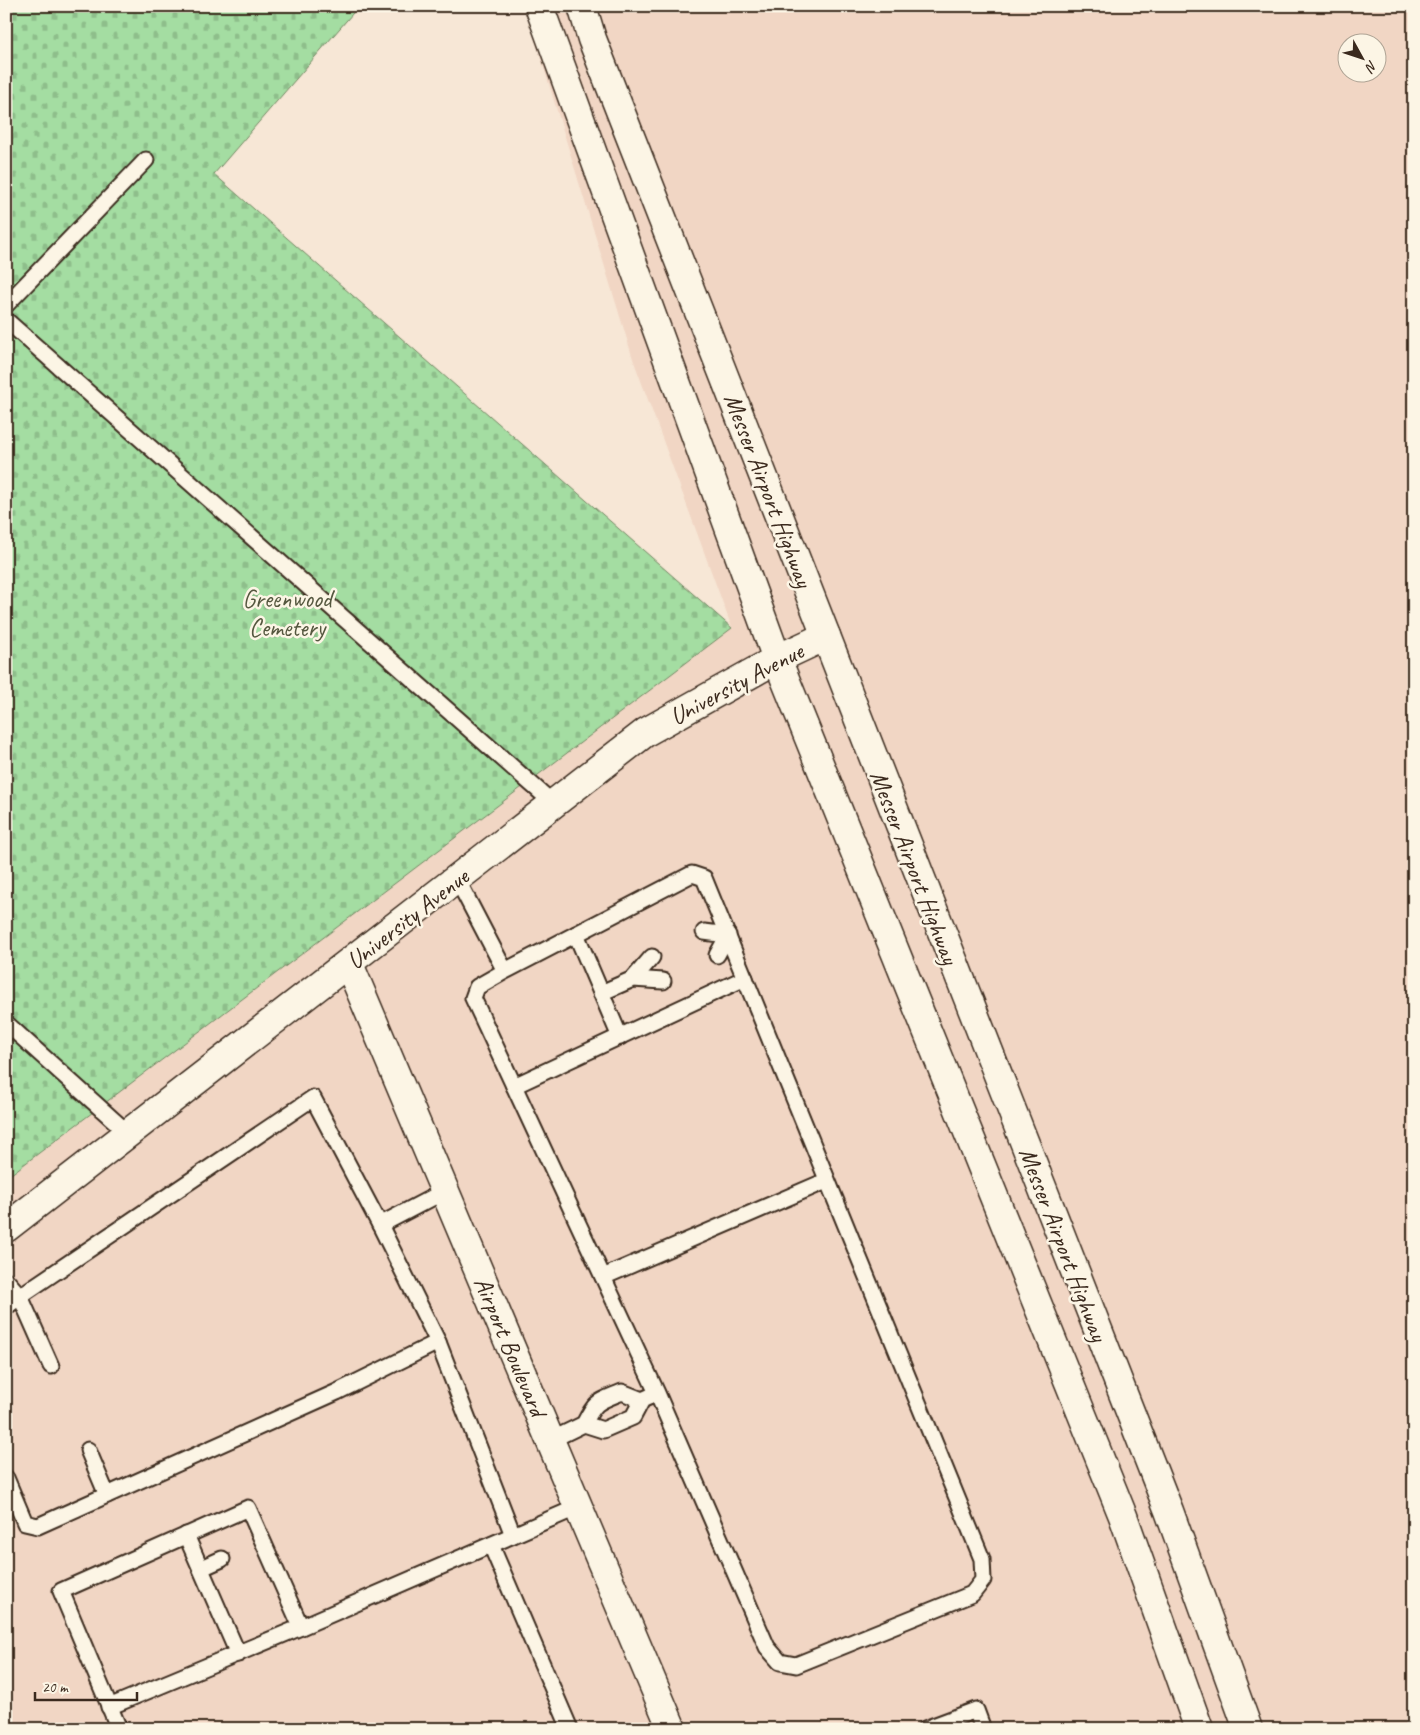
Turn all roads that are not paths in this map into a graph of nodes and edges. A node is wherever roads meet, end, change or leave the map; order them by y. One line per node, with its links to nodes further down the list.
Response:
1 (539, 6): 7 (main road, Messer Airport Highway)
2 (582, 6): 6 (main road, Messer Airport Highway)
3 (146, 160): 4 (lane)
4 (6, 305)
5 (6, 320): 8 (lane)
6 (826, 636): 7 (main road, University Avenue); 57 (main road, Messer Airport Highway)
7 (777, 659): 8 (main road, University Avenue); 56 (main road, Messer Airport Highway)
8 (554, 804): 9 (main road, University Avenue)
9 (457, 879): 15 (main road, University Avenue); 16 (lane)
10 (704, 932): 12 (lane)
11 (576, 934): 12 (lane); 16 (lane); 20 (lane)
12 (728, 935): 13 (lane); 17 (lane)
13 (717, 955)
14 (652, 957): 18 (lane)
15 (349, 964): 24 (main road, University Avenue); 26 (main road, Airport Boulevard)
16 (505, 972): 23 (lane)
17 (745, 978): 22 (lane); 25 (lane)
18 (634, 979): 19 (lane); 20 (lane)
19 (663, 982)
20 (601, 993): 22 (lane)
21 (6, 1022): 24 (lane)
22 (620, 1037): 23 (lane)
23 (514, 1086): 29 (lane)
24 (129, 1134): 28 (main road, University Avenue)
25 (826, 1181): 29 (lane); 35 (lane)
26 (445, 1191): 27 (lane); 38 (main road, Airport Boulevard)
27 (380, 1225): 31 (lane); 33 (lane)
28 (6, 1228)
29 (603, 1278): 35 (lane)
30 (6, 1280): 31 (lane)
31 (20, 1296): 32 (lane); 34 (lane)
32 (6, 1308)
33 (438, 1342): 41 (lane); 44 (lane)
34 (51, 1366)
35 (657, 1393): 36 (lane)
36 (642, 1400): 37 (lane); 37 (lane)
37 (584, 1424): 38 (lane)
38 (551, 1440): 42 (main road, Airport Boulevard)
39 (88, 1450): 41 (lane)
40 (6, 1478): 41 (lane)
41 (107, 1494)
42 (578, 1507): 44 (lane); 53 (main road, Airport Boulevard)
43 (186, 1535): 47 (lane); 48 (lane); 50 (lane)
44 (513, 1535): 45 (lane)
45 (491, 1545): 48 (lane); 52 (lane)
46 (222, 1559): 47 (lane)
47 (202, 1568): 49 (lane)
48 (301, 1627): 49 (lane)
49 (238, 1654): 50 (lane)
50 (109, 1707): 51 (lane)
51 (119, 1729)
52 (570, 1729)
53 (672, 1729)
54 (926, 1729): 55 (lane)
55 (983, 1729)
56 (1199, 1729)
57 (1248, 1729)

